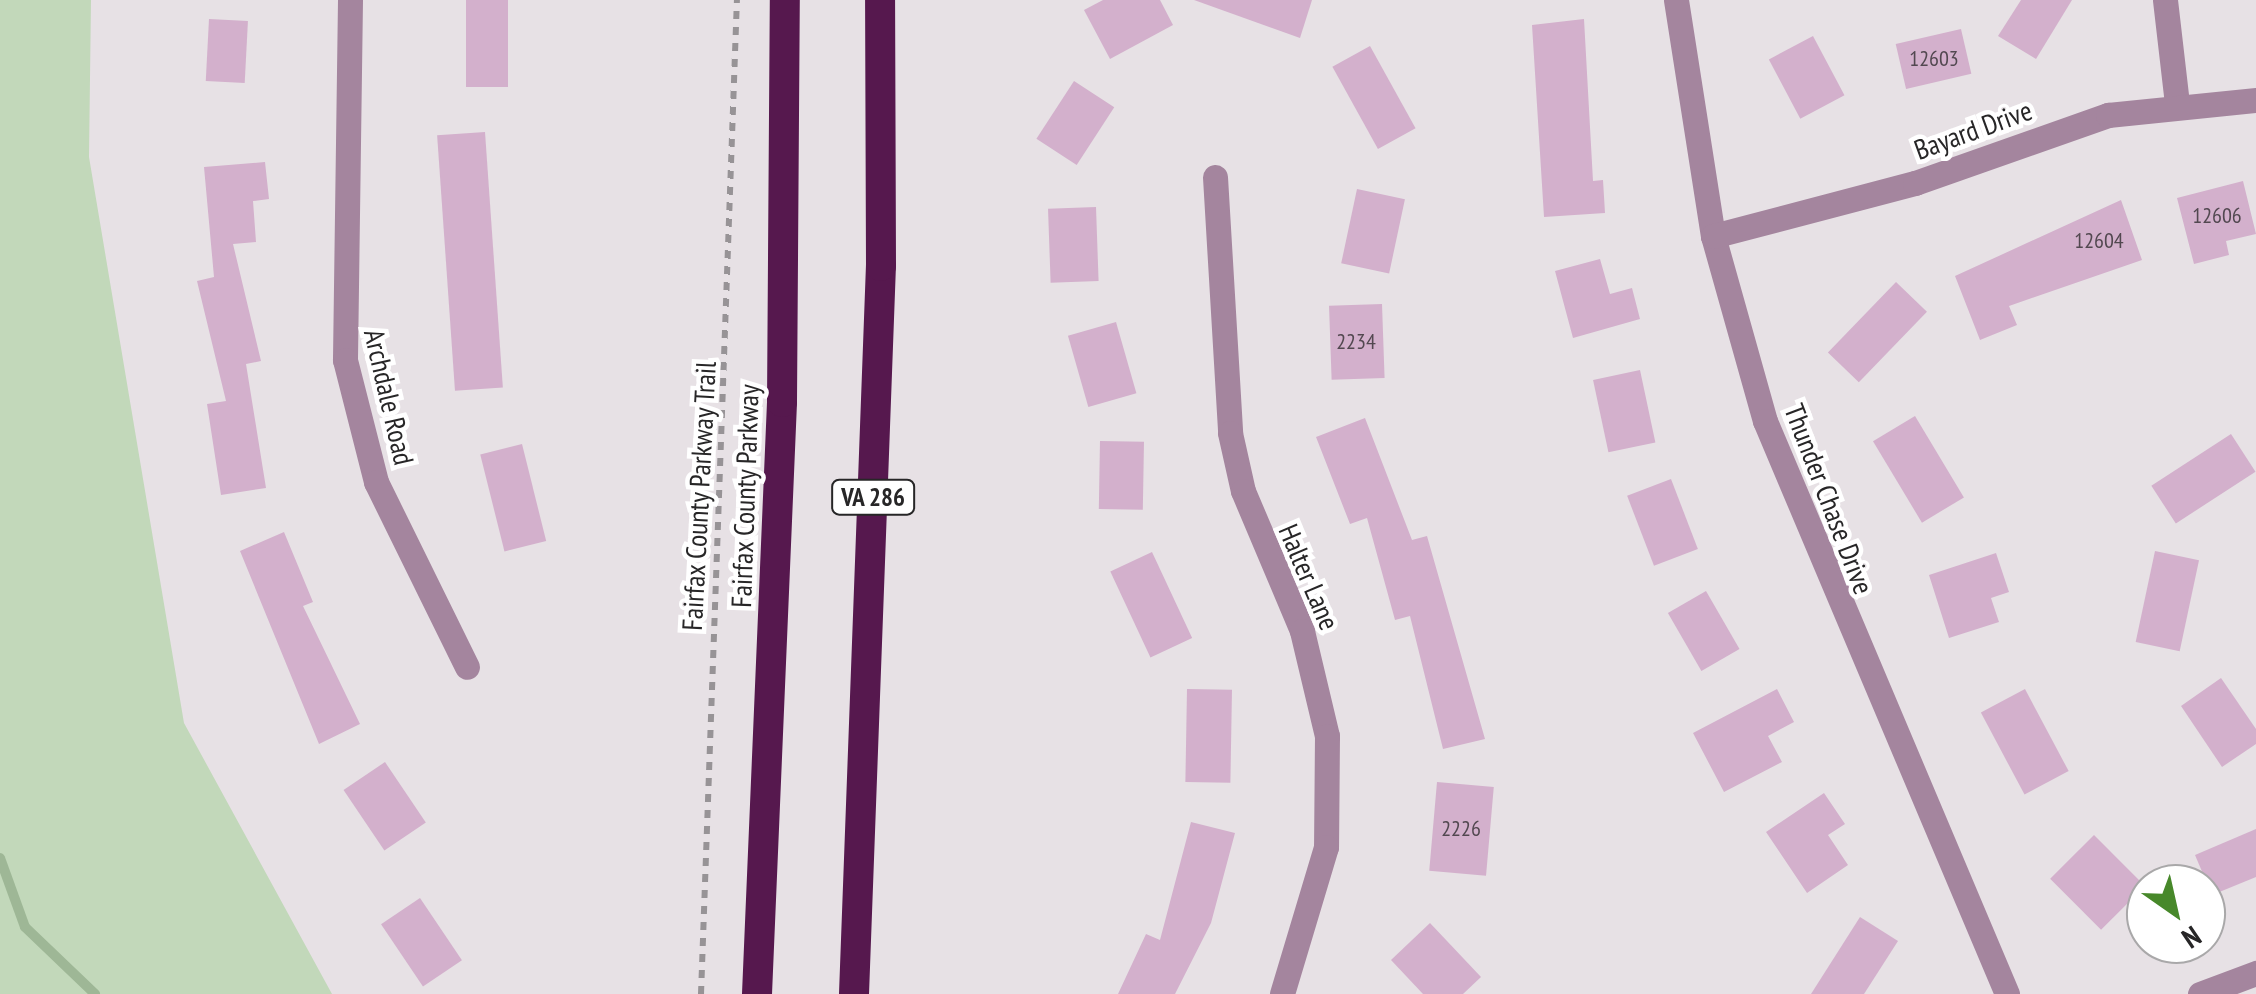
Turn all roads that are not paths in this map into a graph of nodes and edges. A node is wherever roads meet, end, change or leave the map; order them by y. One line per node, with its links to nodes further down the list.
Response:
1 (350, 0): 10 (street, Archdale Road)
2 (784, 0): 12 (highway, Fairfax County Parkway)
3 (880, 0): 13 (highway, VA 286)
4 (1676, 0): 9 (street, Thunder Chase Drive)
5 (2164, 0): 7 (street)
6 (2256, 100): 7 (street, Bayard Drive)
7 (2177, 104): 9 (street, Bayard Drive)
8 (1215, 177): 14 (street, Halter Lane)
9 (1713, 236): 15 (street, Thunder Chase Drive)
10 (467, 667)
11 (2256, 974): 16 (street)
12 (757, 994)
13 (854, 994)
14 (1282, 994)
15 (2007, 994)
16 (2200, 994)

